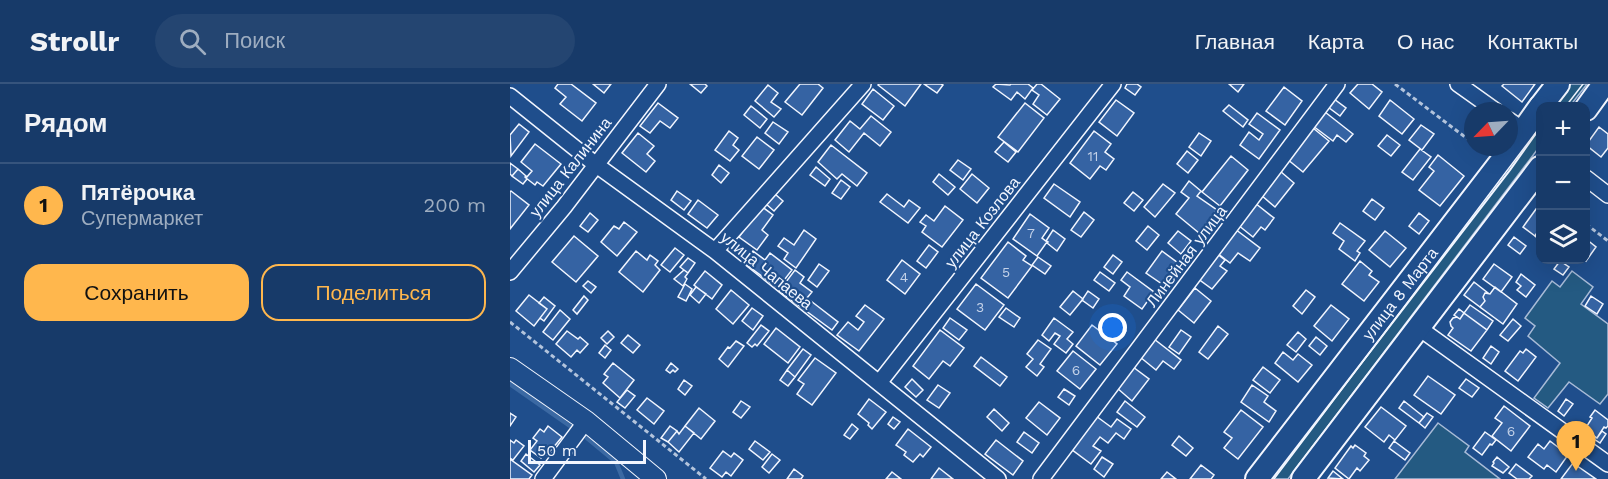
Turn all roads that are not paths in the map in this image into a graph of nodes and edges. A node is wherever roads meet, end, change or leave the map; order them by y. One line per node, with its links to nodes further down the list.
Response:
1 (658, 84): 15 (street, улица Калинина)
2 (863, 84): 19 (street)
3 (1113, 84): 23 (street, улица Козлова)
4 (1337, 84): 29 (street, Линейная улица)
5 (1458, 84): 9 (street)
6 (1558, 84): 10 (main road, улица 8 Марта)
7 (1604, 84): 11 (main road)
8 (510, 96): 15 (street, улица Чапаева)
9 (1483, 102)
10 (1545, 102)
11 (1590, 103)
12 (1536, 111): 13 (main road, улица 8 Марта)
13 (1518, 124)
14 (1501, 156): 30 (main road, улица 8 Марта)
15 (595, 164): 19 (street, улица Чапаева); 20 (street, улица Калинина)
16 (1536, 173): 21 (main road)
17 (1590, 181): 18 (street)
18 (1608, 195)
19 (715, 251): 23 (street, улица Чапаева)
20 (510, 272)
21 (1419, 328): 25 (street); 31 (main road)
22 (510, 368): 24 (street)
23 (879, 383): 28 (street, улица Чапаева)
24 (586, 421): 26 (street); 27 (street)
25 (1608, 464)
26 (543, 479)
27 (656, 479)
28 (998, 479)
29 (1041, 479)
30 (1257, 479)
31 (1303, 479)

